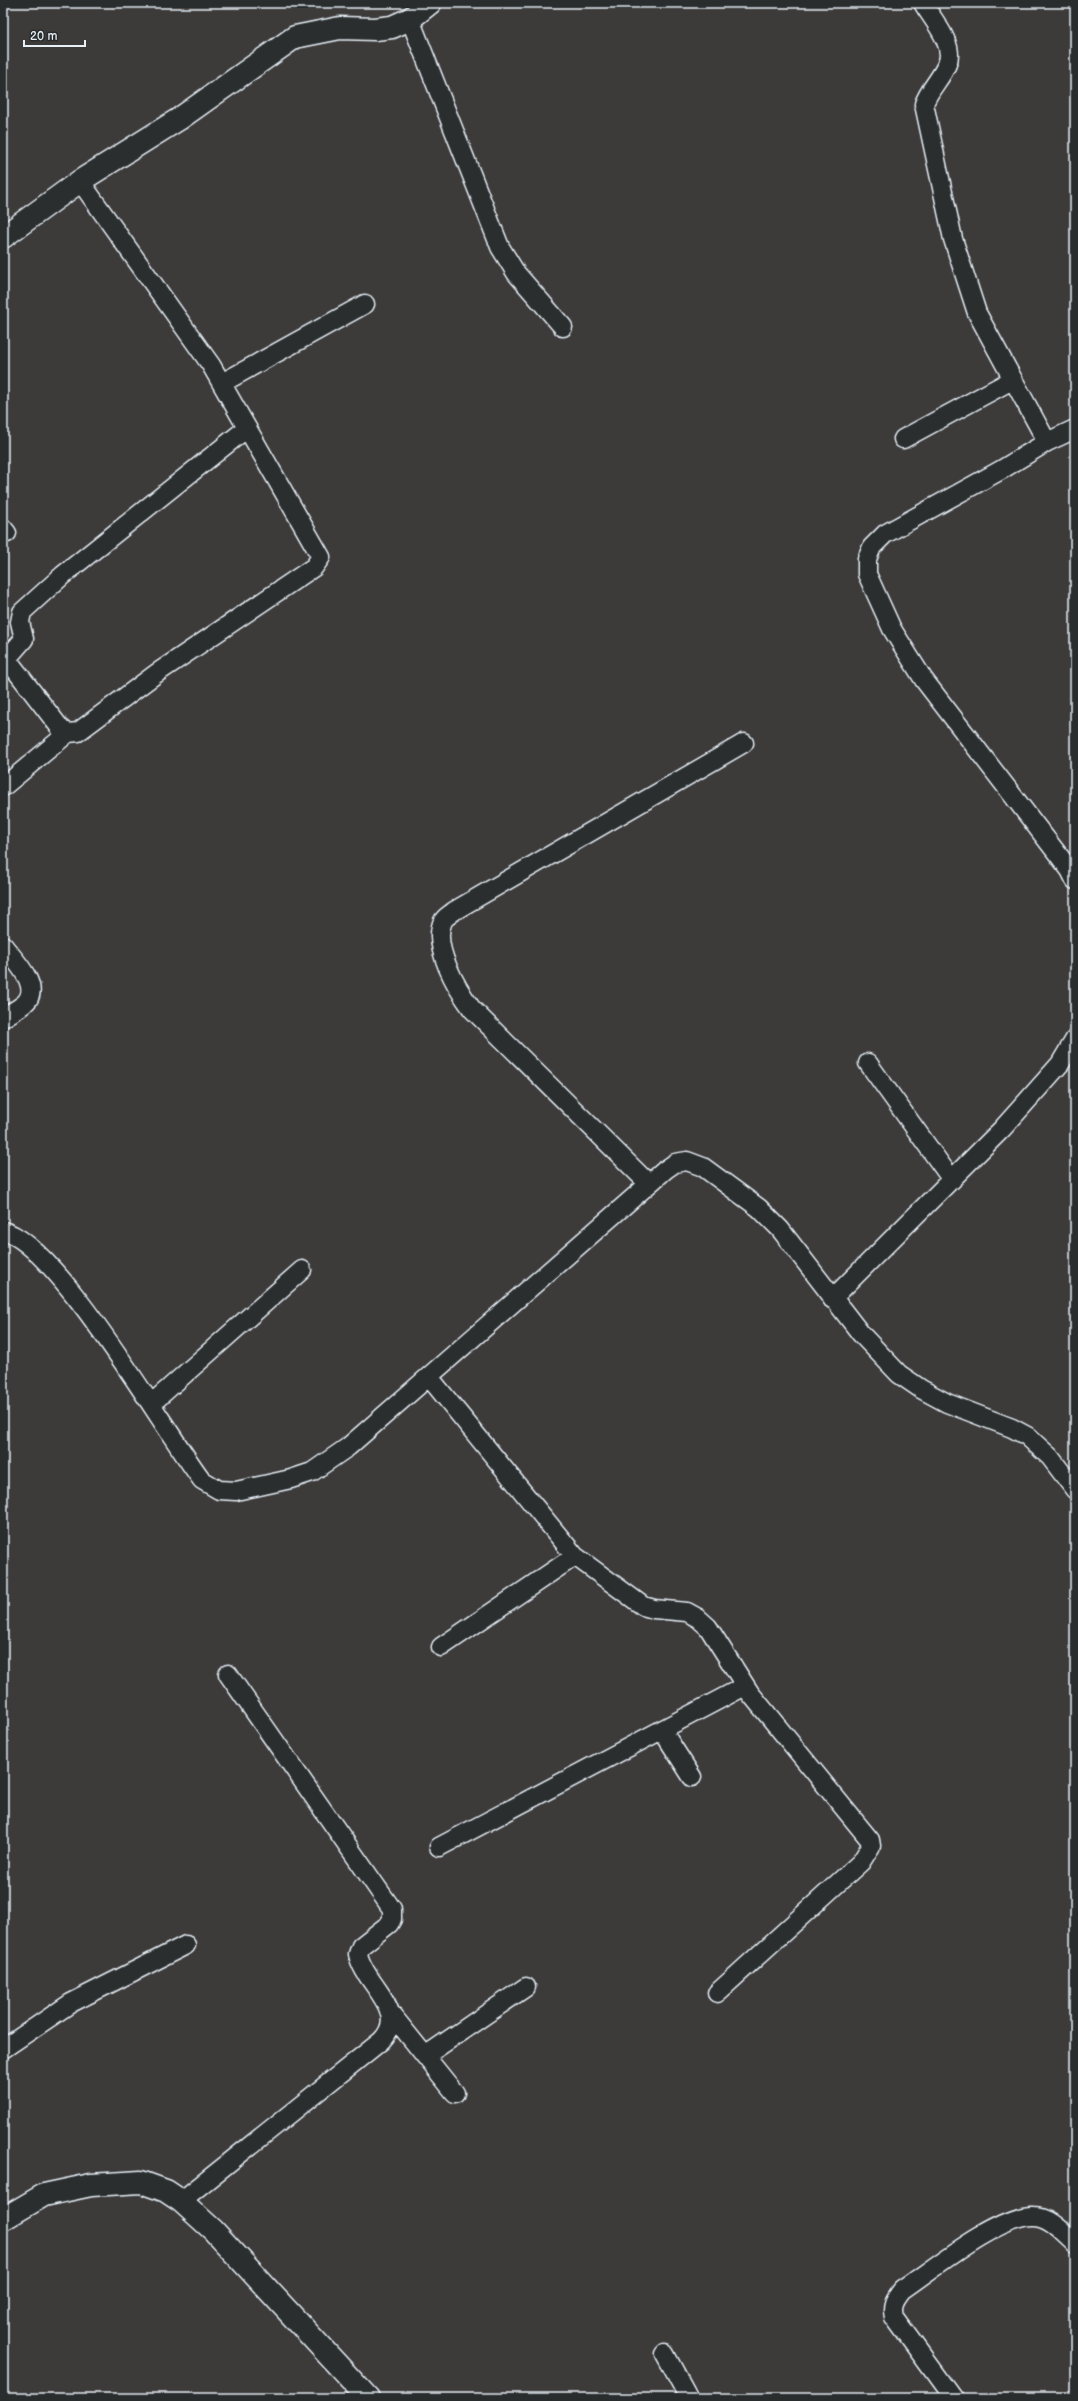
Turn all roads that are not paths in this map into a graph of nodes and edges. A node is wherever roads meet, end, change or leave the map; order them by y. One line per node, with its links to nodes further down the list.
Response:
1 (430, 3): 3 (street)
2 (925, 4): 8 (street)
3 (410, 19): 4 (street); 7 (street)
4 (80, 181): 5 (street); 9 (street)
5 (3, 237)
6 (365, 304): 9 (street)
7 (563, 328)
8 (1012, 380): 12 (street); 13 (street)
9 (222, 383): 10 (street)
10 (247, 428): 14 (street); 15 (street)
11 (1075, 429): 13 (street)
12 (903, 439)
13 (1047, 442): 18 (street)
14 (5, 661): 15 (street)
15 (68, 733): 17 (street)
16 (744, 743): 24 (street)
17 (3, 787)
18 (1075, 880)
19 (3, 945): 20 (street)
20 (3, 1018)
21 (1075, 1039): 23 (street)
22 (868, 1063): 23 (street)
23 (952, 1180): 27 (street)
24 (649, 1184): 27 (street); 28 (street)
25 (3, 1231): 29 (street)
26 (302, 1270): 29 (street)
27 (832, 1299): 30 (street)
28 (429, 1377): 29 (street); 31 (street)
29 (151, 1404)
30 (1075, 1490)
31 (575, 1556): 32 (street); 34 (street)
32 (441, 1647)
33 (228, 1674): 41 (street)
34 (745, 1686): 35 (street); 40 (street)
35 (662, 1730): 36 (street); 37 (street)
36 (692, 1776)
37 (439, 1847)
38 (186, 1945): 42 (street)
39 (526, 1987): 43 (street)
40 (717, 1993)
41 (389, 2011): 43 (street); 45 (street)
42 (3, 2049)
43 (425, 2056): 44 (street)
44 (454, 2093)
45 (181, 2201): 46 (street); 49 (street)
46 (3, 2219)
47 (1075, 2243): 51 (street)
48 (665, 2354): 50 (street)
49 (368, 2398)
50 (689, 2398)
51 (953, 2398)

